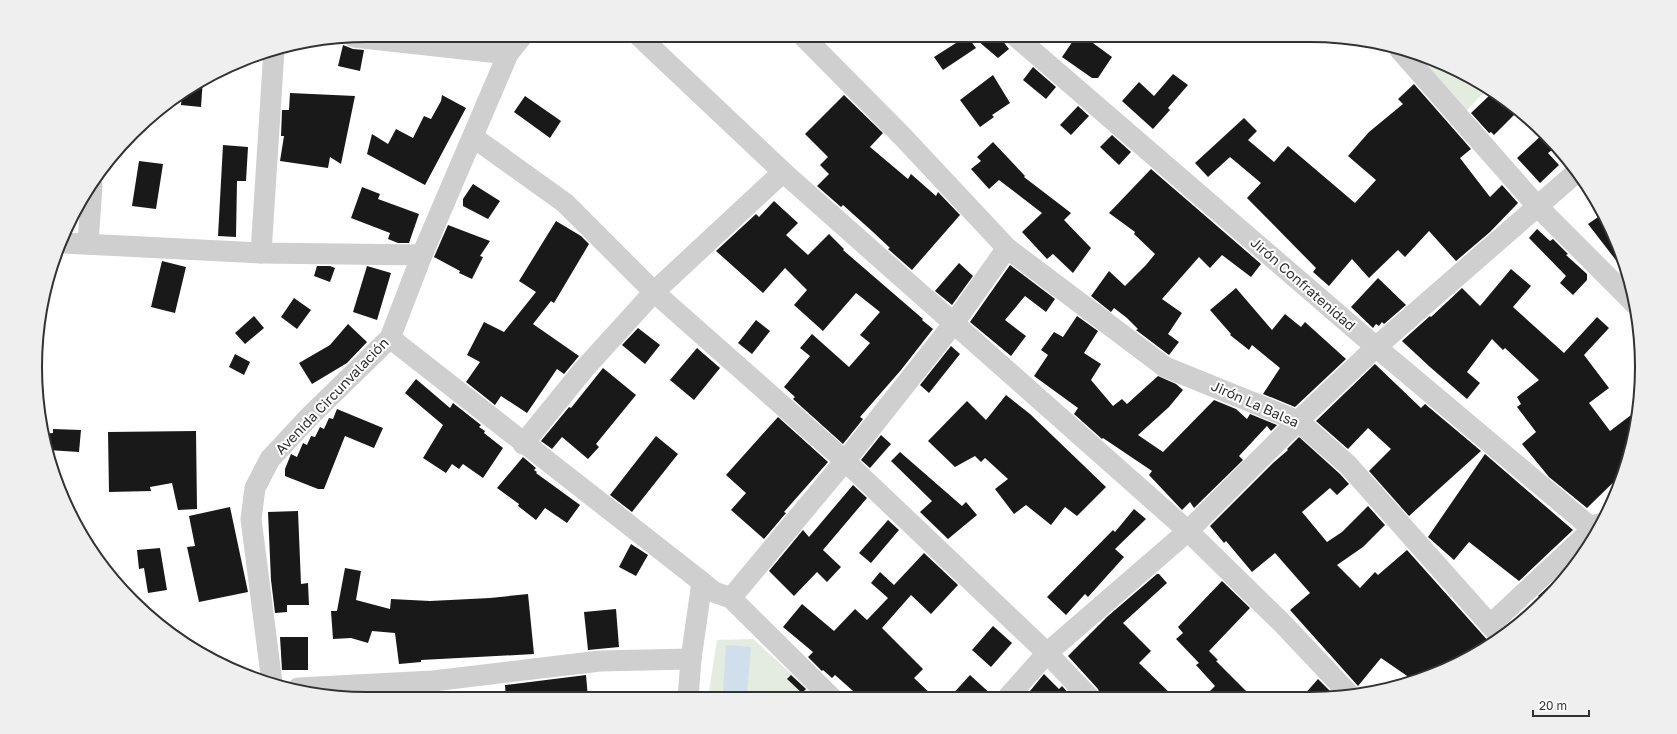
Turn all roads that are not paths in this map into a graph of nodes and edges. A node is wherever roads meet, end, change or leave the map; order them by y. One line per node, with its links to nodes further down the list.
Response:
1 (399, 42): 6 (street)
2 (517, 42): 6 (street, Avenida Circunvalación)
3 (645, 42): 10 (street)
4 (809, 42): 16 (street, Jirón La Balsa)
5 (1022, 42): 23 (street, Jirón Confratenidad)
6 (508, 54): 9 (street, Avenida Circunvalación)
7 (274, 56): 17 (street)
8 (1406, 57): 13 (street)
9 (472, 137): 18 (street, Avenida Circunvalación); 19 (street)
10 (783, 172): 19 (street); 21 (street)
11 (1573, 176): 13 (street)
12 (91, 195): 15 (street)
13 (1538, 207): 20 (street); 23 (street)
14 (67, 243): 15 (street)
15 (88, 243): 17 (street)
16 (1007, 248): 21 (street); 24 (street, Jirón La Balsa)
17 (262, 252): 18 (street)
18 (422, 255): 22 (street, Avenida Circunvalación)
19 (654, 292): 25 (street); 26 (street)
20 (1627, 297)
21 (954, 324): 26 (street); 28 (street)
22 (390, 338): 25 (street); 35 (street, Avenida Circunvalación)
23 (1376, 347): 24 (street); 27 (street, Jirón Confratenidad)
24 (1298, 421): 28 (street); 32 (street, Jirón La Balsa)
25 (523, 444): 30 (street)
26 (845, 461): 31 (street); 33 (street)
27 (1593, 526)
28 (1188, 531): 33 (street); 37 (street)
29 (1589, 533): 32 (street)
30 (702, 582): 31 (street); 34 (street)
31 (731, 598): 39 (street)
32 (1496, 631)
33 (1047, 653): 40 (street); 41 (street)
34 (691, 659): 36 (street); 38 (street)
35 (271, 677)
36 (313, 687)
37 (1345, 690)
38 (688, 692)
39 (826, 692)
40 (1012, 692)
41 (1084, 692)

